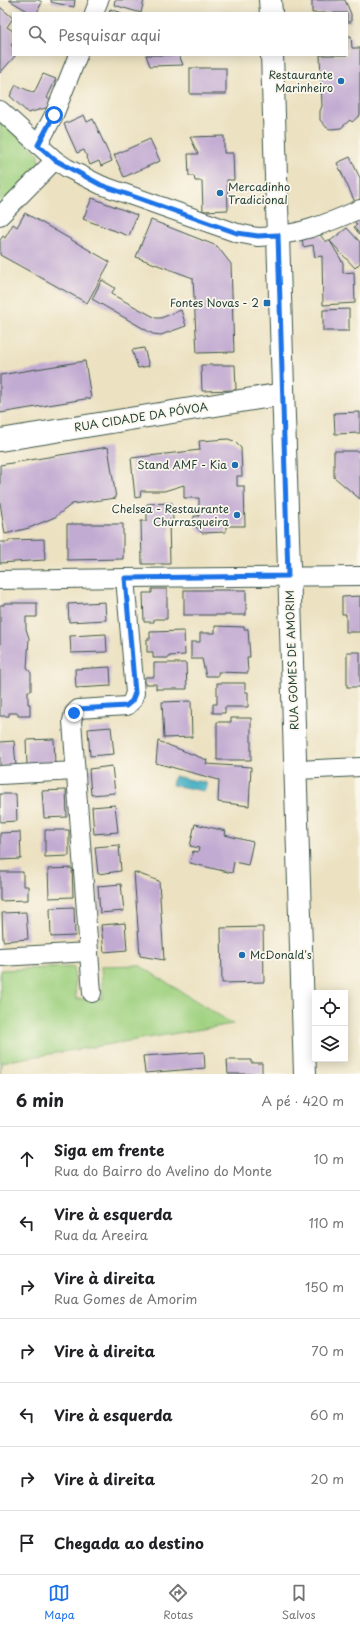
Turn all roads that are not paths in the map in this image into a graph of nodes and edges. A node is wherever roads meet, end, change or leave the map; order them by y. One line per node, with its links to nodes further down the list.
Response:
1 (99, 0): 3 (street)
2 (270, 0): 4 (main road)
3 (94, 12)
4 (270, 12)
5 (78, 56): 8 (street)
6 (272, 56): 12 (main road, RUA GOMES DE AMORIM)
7 (0, 110): 8 (street)
8 (38, 145): 9 (street)
9 (55, 160): 11 (street); 12 (street)
10 (360, 209): 12 (street)
11 (0, 216)
12 (278, 235): 13 (main road, RUA GOMES DE AMORIM)
13 (282, 394): 14 (main road, RUA CIDADE DA PÓVOA); 15 (main road, RUA GOMES DE AMORIM)
14 (0, 440)
15 (288, 576): 16 (street); 17 (street); 20 (main road, RUA GOMES DE AMORIM)
16 (360, 576)
17 (125, 578): 18 (street); 21 (street)
18 (0, 580)
19 (360, 767): 20 (street)
20 (297, 770): 26 (main road, RUA GOMES DE AMORIM)
21 (75, 771): 22 (street); 23 (street)
22 (0, 775)
23 (89, 952): 24 (street); 25 (street)
24 (0, 957)
25 (92, 993)
26 (305, 1074)

